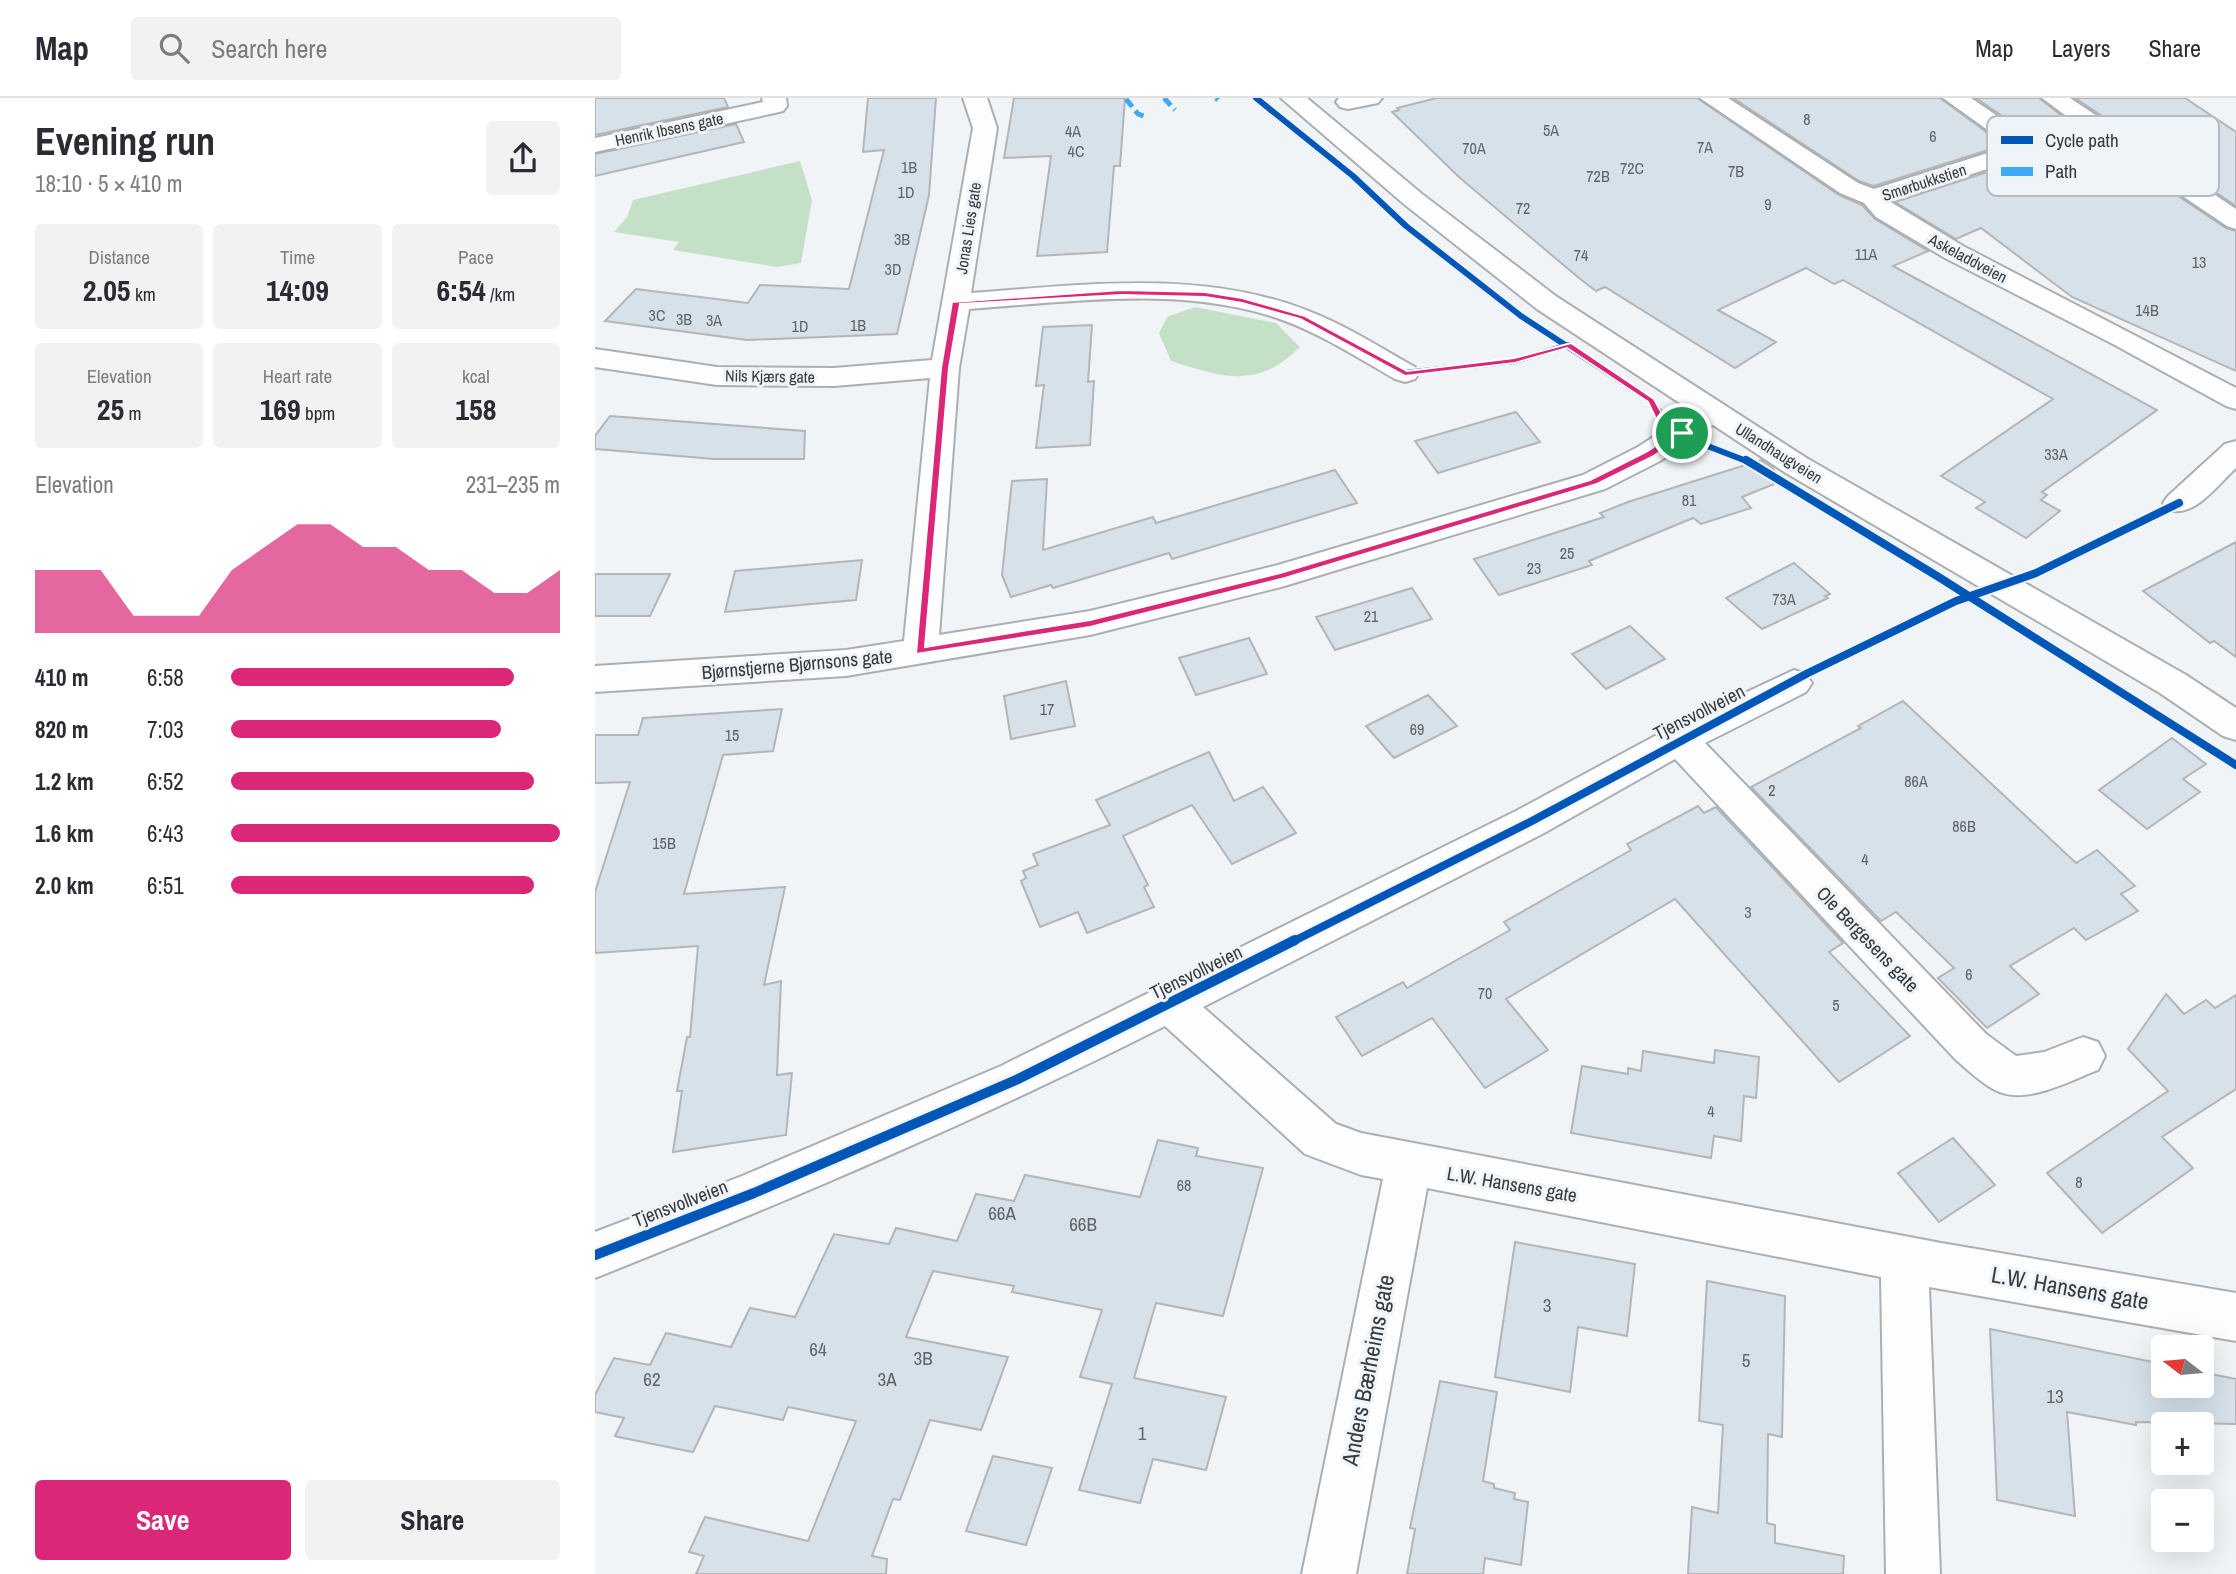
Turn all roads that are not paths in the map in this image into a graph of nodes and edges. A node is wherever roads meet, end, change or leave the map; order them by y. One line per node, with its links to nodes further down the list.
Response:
1 (775, 98): 9 (street, Henrik Ibsens gate)
2 (975, 98): 14 (street, Jonas Lies gate)
3 (1713, 98): 12 (street, Askeladdveien)
4 (1955, 98): 8 (street)
5 (2054, 98): 7 (street)
6 (1304, 104): 19 (street, Ullandhaugveien)
7 (2080, 116)
8 (1987, 120)
9 (595, 145)
10 (1987, 161): 12 (street, Smørbukkstien)
11 (2199, 196): 13 (street)
12 (1873, 198): 18 (street, Askeladdveien)
13 (2236, 221)
14 (956, 302): 16 (street, Jonas Lies gate); 17 (street)
15 (595, 358): 16 (street, Nils Kjærs gate)
16 (945, 368): 22 (street, Jonas Lies gate)
17 (1405, 373)
18 (2236, 400)
19 (1713, 411): 22 (street, Bjørnstjerne Bjørnsons gate); 25 (street, Ullandhaugveien)
20 (2236, 451): 21 (street)
21 (2179, 503)
22 (920, 652): 23 (street, Bjørnstjerne Bjørnsons gate)
23 (595, 679)
24 (1794, 683): 26 (street, Tjensvollveien)
25 (2236, 726)
26 (1679, 740): 27 (street, Tjensvollveien); 28 (street, Ole Bergesens gate)
27 (1170, 1004): 29 (street, L.W. Hansens gate); 30 (street, Tjensvollveien)
28 (2083, 1056)
29 (1409, 1166): 31 (street, L.W. Hansens gate); 33 (street, Anders Bærheims gate)
30 (595, 1255)
31 (1904, 1258): 32 (street, L.W. Hansens gate); 34 (street)
32 (2236, 1317)
33 (1329, 1574)
34 (1913, 1574)

